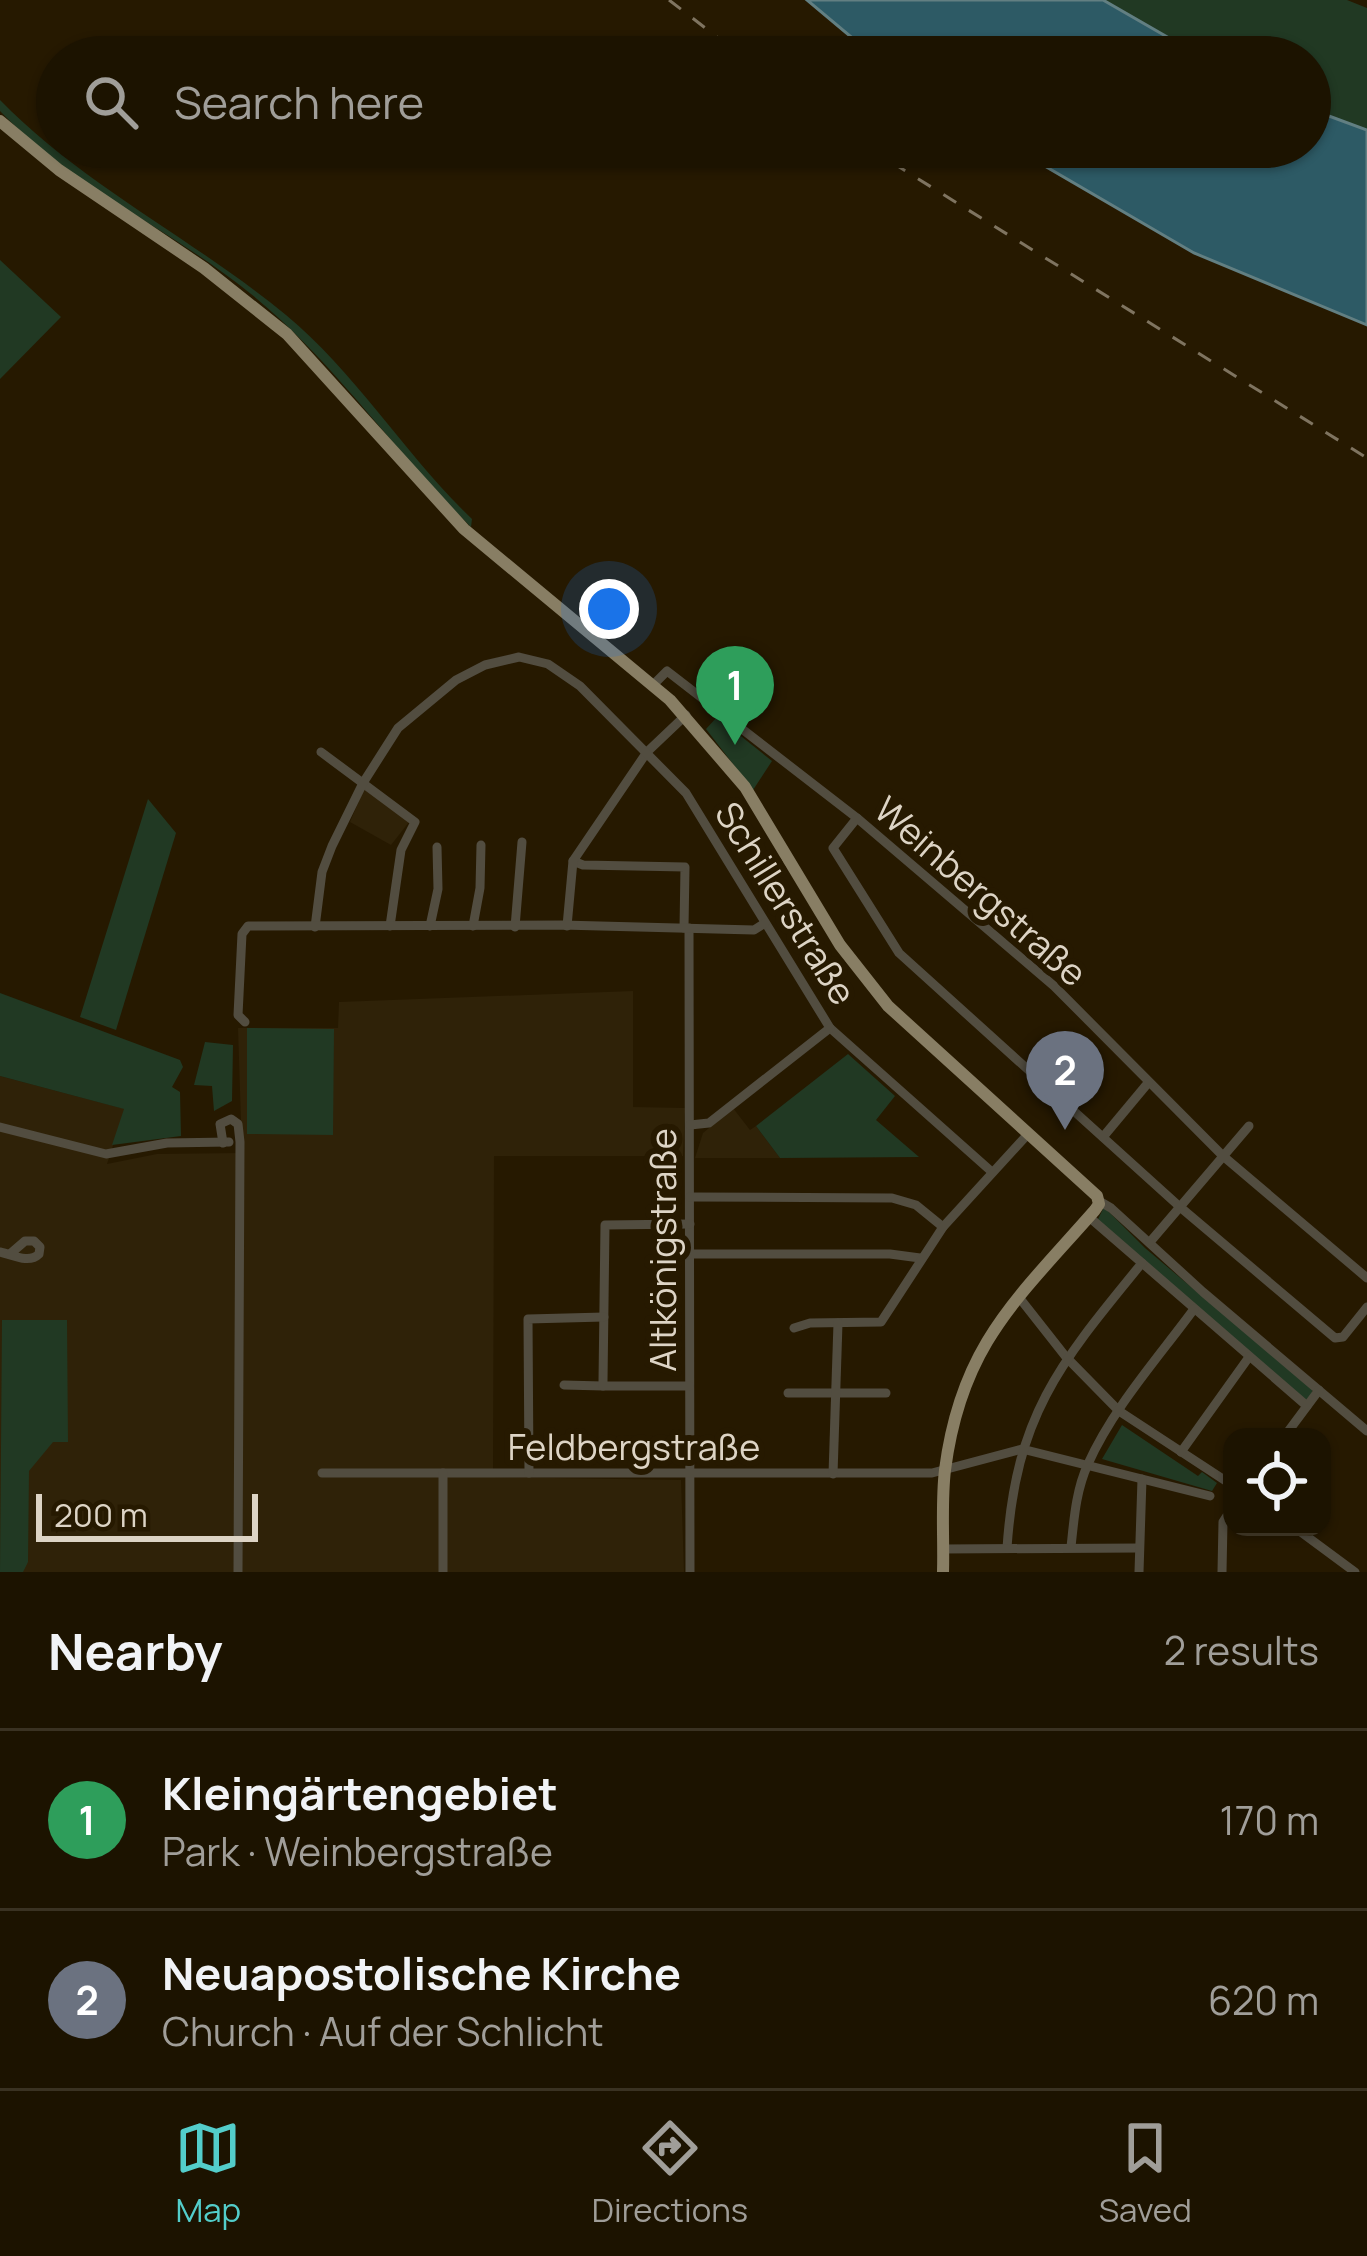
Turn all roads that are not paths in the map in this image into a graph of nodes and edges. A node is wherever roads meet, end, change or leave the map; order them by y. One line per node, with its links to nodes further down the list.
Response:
1 (0, 121): 2 (main road)
2 (36, 151)
3 (57, 168): 4 (main road)
4 (653, 685): 5 (main road); 9 (street, Weinbergstraße)
5 (686, 715): 7 (street); 28 (main road)
6 (321, 752): 8 (street)
7 (647, 752): 8 (street, Schillerstraße); 13 (street); 14 (street, Schillerstraße)
8 (363, 783): 15 (street); 19 (street, Schillerstraße)
9 (857, 818): 24 (street, Weinbergstraße); 29 (street)
10 (522, 842): 20 (street)
11 (481, 844): 17 (street)
12 (437, 848): 16 (street)
13 (573, 861): 18 (street); 21 (street, Altkönigstraße)
14 (765, 923): 21 (street); 23 (street, Schillerstraße)
15 (390, 926): 16 (street); 19 (street)
16 (430, 926): 17 (street)
17 (473, 926): 20 (street)
18 (567, 926): 20 (street); 21 (street)
19 (315, 927): 22 (street)
20 (515, 927)
21 (686, 928): 25 (street, Altkönigstraße)
22 (245, 1022)
23 (830, 1028): 25 (street); 33 (street, Schillerstraße)
24 (1148, 1083): 29 (street); 32 (street, Weinbergstraße)
25 (690, 1125): 34 (street, Altkönigstraße)
26 (0, 1126): 31 (street)
27 (1249, 1126): 32 (street)
28 (1028, 1133): 33 (street); 35 (main road)
29 (1103, 1136): 36 (street)
30 (240, 1142): 31 (street); 31 (street); 82 (street)
31 (223, 1143)
32 (1223, 1156): 36 (street); 44 (street, Weinbergstraße)
33 (992, 1172): 39 (street)
34 (690, 1197): 38 (street, Altkönigstraße); 39 (street)
35 (1099, 1202): 37 (main road); 40 (street)
36 (1180, 1207): 40 (street); 46 (street)
37 (1089, 1217): 43 (street); 45 (main road)
38 (690, 1224): 41 (street, Altkönigstraße); 48 (street)
39 (944, 1227): 42 (street)
40 (1150, 1242): 56 (street)
41 (690, 1254): 42 (street); 55 (street, Altkönigstraße)
42 (920, 1258): 49 (street)
43 (1142, 1263): 47 (street); 51 (street)
44 (1367, 1278)
45 (1017, 1294): 51 (street); 67 (main road)
46 (1367, 1307)
47 (1194, 1309): 52 (street); 61 (street)
48 (604, 1317): 54 (street); 70 (street)
49 (838, 1323): 50 (street); 57 (street)
50 (794, 1328)
51 (1066, 1357): 61 (street); 64 (street)
52 (1249, 1358): 60 (street); 65 (street)
53 (564, 1385): 54 (street)
54 (603, 1386): 55 (street)
55 (688, 1386): 71 (street, Altkönigstraße)
56 (1319, 1390): 60 (street); 63 (street)
57 (836, 1393): 58 (street); 59 (street); 72 (street)
58 (886, 1393)
59 (788, 1394)
60 (1307, 1406): 62 (street)
61 (1119, 1411): 65 (street); 66 (street)
62 (1291, 1428)
63 (1367, 1431)
64 (1022, 1449): 66 (street); 67 (street, Feldbergstraße); 79 (street)
65 (1181, 1452): 74 (street)
66 (1088, 1465): 73 (street); 78 (street)
67 (945, 1471): 72 (street, Feldbergstraße); 81 (main road)
68 (322, 1473): 69 (street, Feldbergstraße)
69 (443, 1473): 70 (street, Feldbergstraße); 83 (street)
70 (529, 1473): 71 (street, Feldbergstraße)
71 (688, 1473): 72 (street, Feldbergstraße); 84 (street, Altkönigstraße)
72 (833, 1474)
73 (1142, 1479): 75 (street); 80 (street)
74 (1223, 1479)
75 (1210, 1496)
76 (1223, 1521): 87 (street)
77 (1306, 1536): 88 (street)
78 (1071, 1547): 79 (street); 80 (street)
79 (1007, 1548): 81 (street)
80 (1139, 1548): 86 (street)
81 (944, 1549): 85 (main road)
82 (238, 1572)
83 (443, 1572)
84 (690, 1572)
85 (943, 1572)
86 (1139, 1572)
87 (1222, 1572)
88 (1354, 1572)

